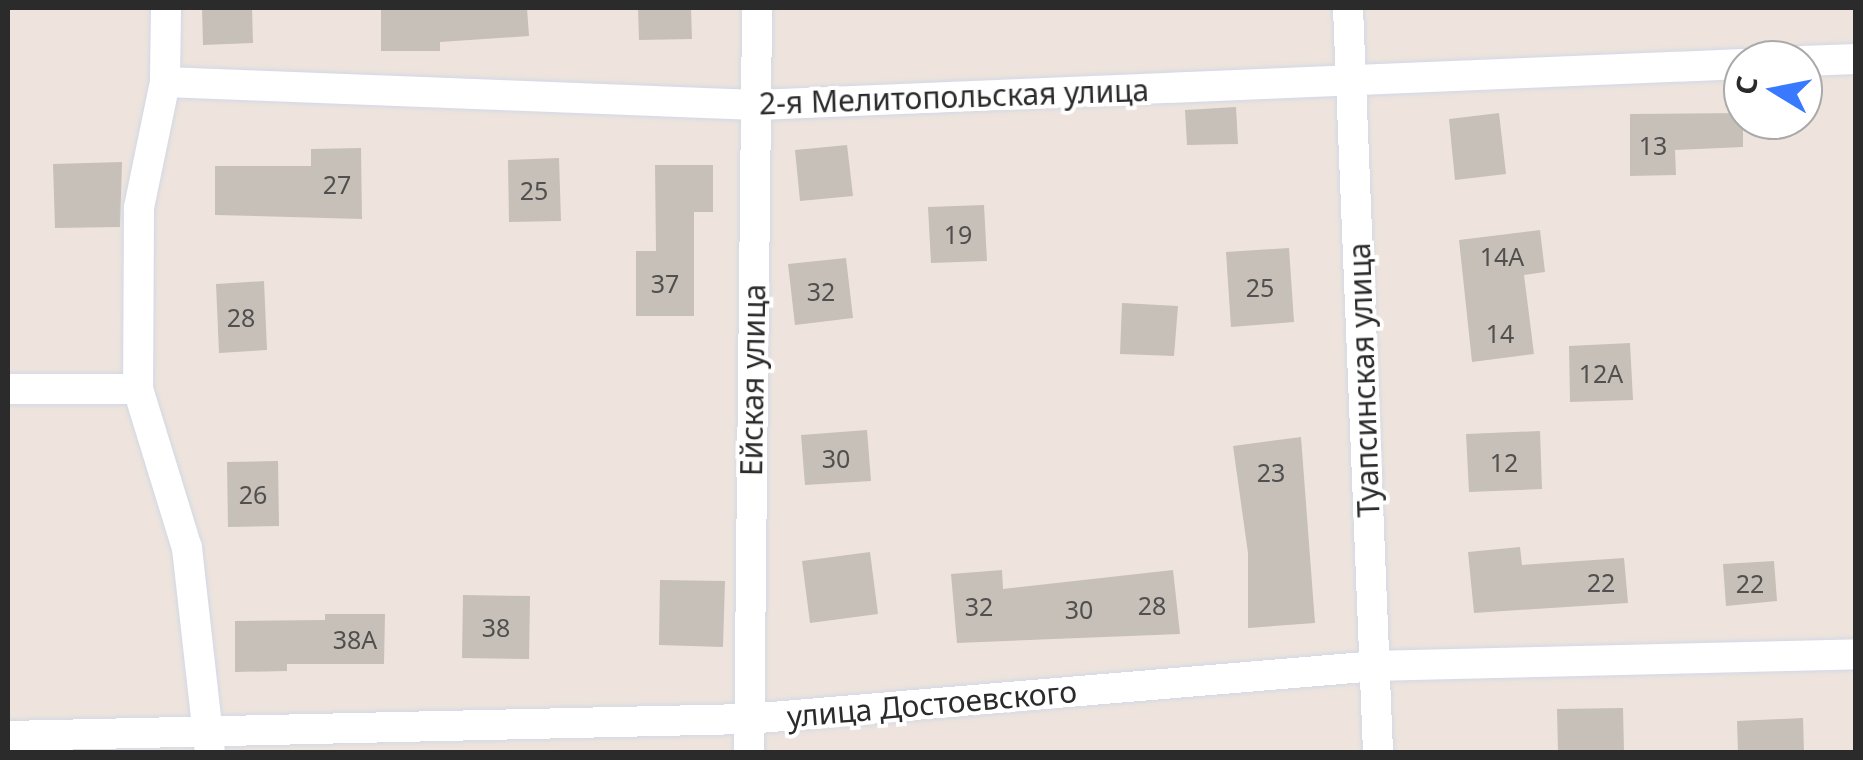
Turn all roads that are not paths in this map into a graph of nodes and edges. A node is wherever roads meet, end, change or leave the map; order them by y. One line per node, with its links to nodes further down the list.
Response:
1 (166, 8): 7 (street)
2 (757, 8): 9 (street, Ейская улица)
3 (1348, 8): 8 (street, Туапсинская улица)
4 (1856, 59): 5 (street)
5 (1823, 60)
6 (1723, 65): 8 (street, 2-я Мелитопольская улица)
7 (165, 82): 9 (street, 2-я Мелитопольская улица); 11 (street)
8 (1351, 83): 9 (street, 2-я Мелитопольская улица); 13 (street, Туапсинская улица)
9 (757, 105): 14 (street, Ейская улица)
10 (8, 389): 11 (street)
11 (138, 389): 16 (street)
12 (1856, 654): 13 (street, улица Достоевского)
13 (1376, 666): 14 (street, улица Достоевского); 19 (street, Туапсинская улица)
14 (748, 719): 16 (street, улица Достоевского); 18 (street, Ейская улица)
15 (8, 736): 17 (street, улица Достоевского)
16 (211, 741): 17 (street, улица Достоевского)
17 (93, 743)
18 (749, 752)
19 (1378, 752)

